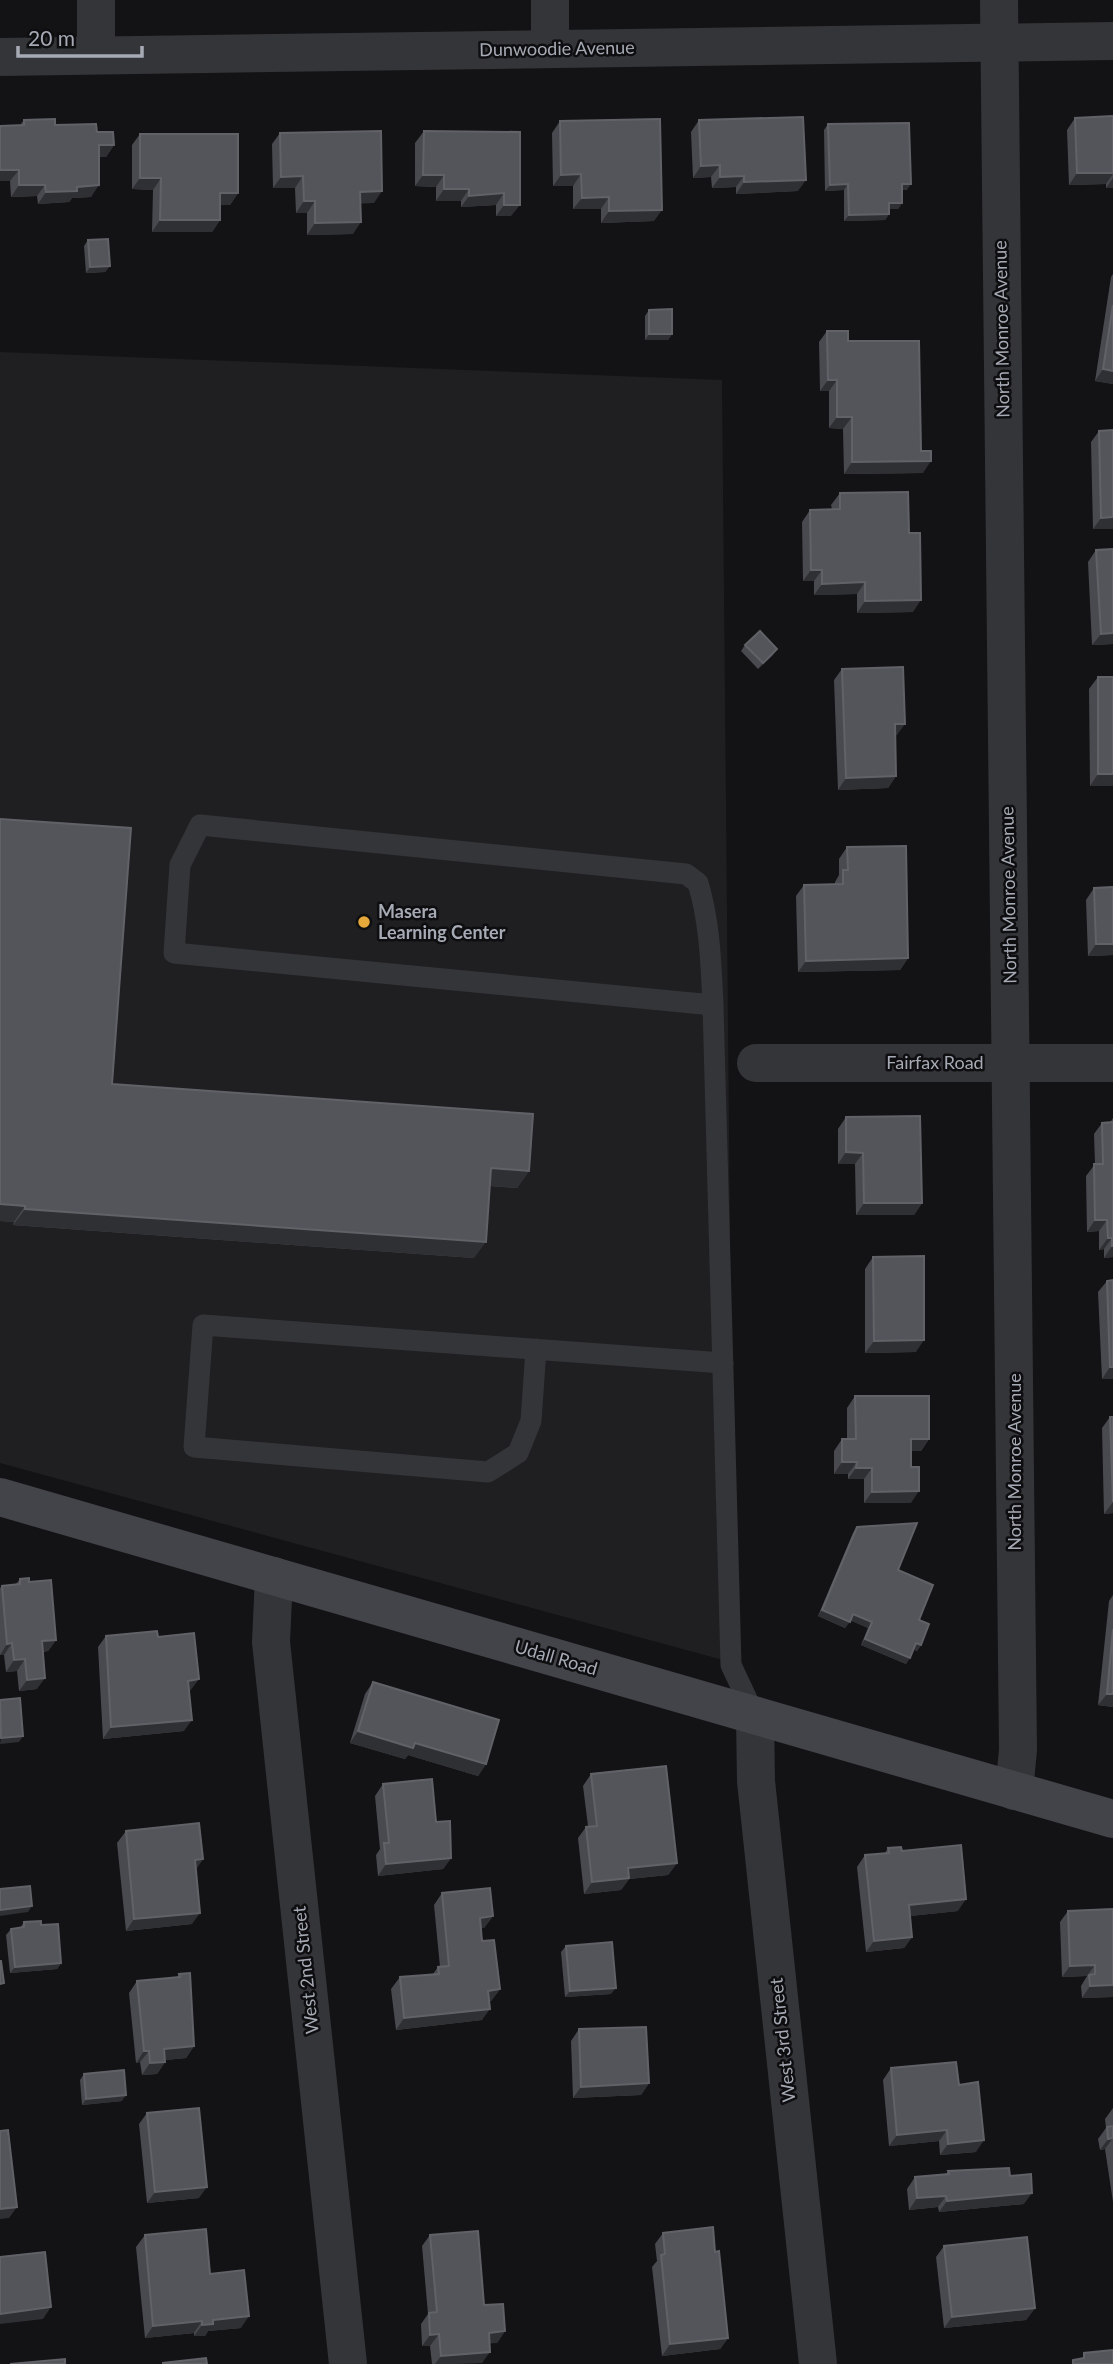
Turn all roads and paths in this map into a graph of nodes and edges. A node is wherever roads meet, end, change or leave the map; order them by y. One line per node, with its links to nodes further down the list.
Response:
1 (96, 0): 7 (street)
2 (550, 0): 6 (street)
3 (999, 0): 4 (street, North Monroe Avenue)
4 (999, 41): 5 (street, Dunwoodie Avenue); 6 (street, Dunwoodie Avenue); 12 (street, North Monroe Avenue)
5 (1113, 41)
6 (550, 50): 7 (street, Dunwoodie Avenue)
7 (96, 55): 8 (street, Dunwoodie Avenue)
8 (0, 57)
9 (713, 1005): 9 (lane); 14 (lane)
10 (756, 1063): 12 (street, Fairfax Road)
11 (1113, 1063): 12 (street, Fairfax Road)
12 (1012, 1064): 18 (street, North Monroe Avenue)
13 (536, 1349): 13 (lane); 14 (lane)
14 (723, 1363): 17 (lane)
15 (0, 1497): 16 (street, Udall Road)
16 (274, 1576): 17 (street, Udall Road); 20 (street, West 2nd Street)
17 (755, 1716): 18 (street, Udall Road); 21 (street, West 3rd Street)
18 (1014, 1791): 19 (street, Udall Road)
19 (1113, 1819)
20 (348, 2364)
21 (818, 2364)

